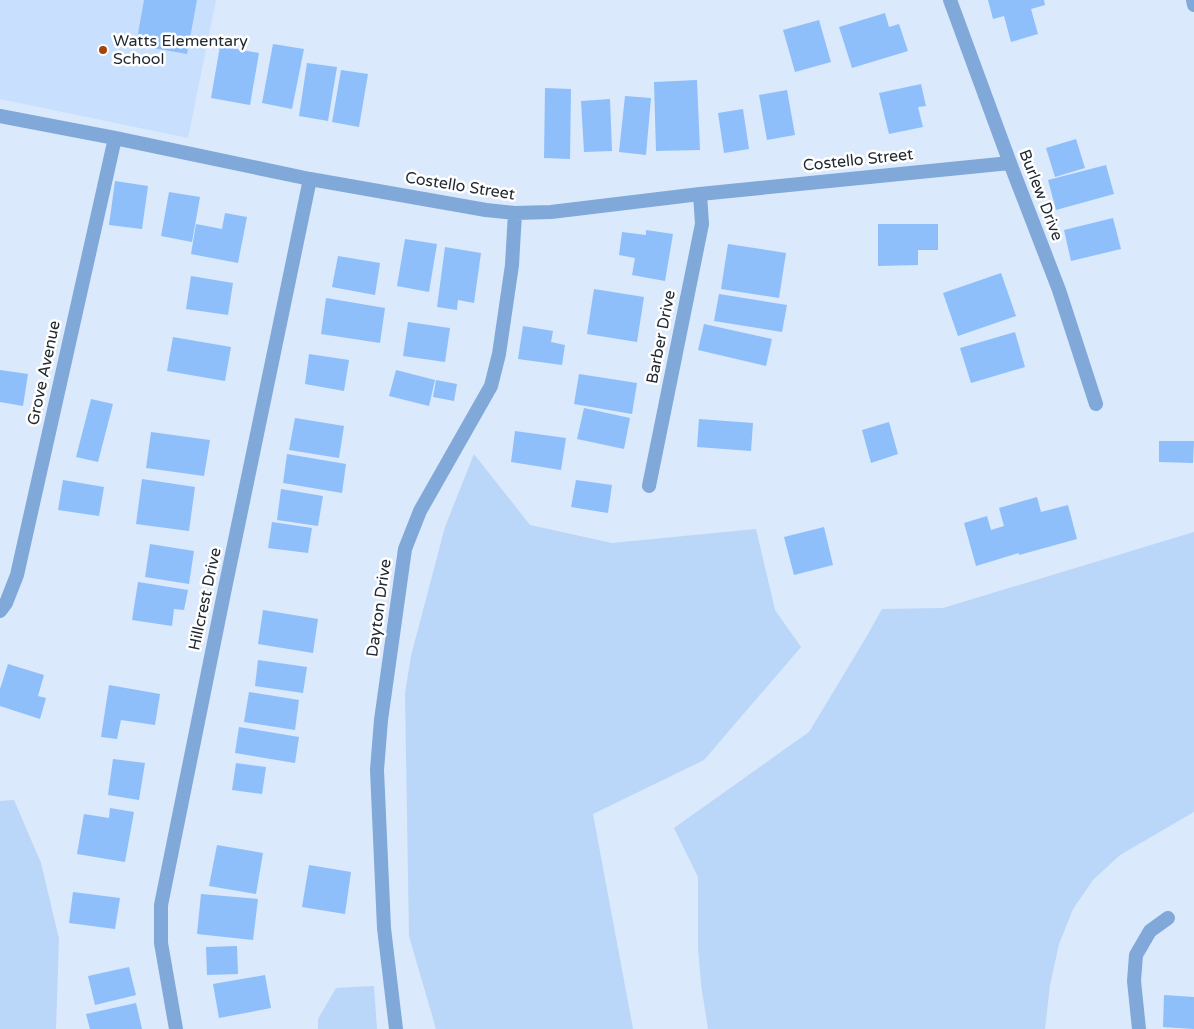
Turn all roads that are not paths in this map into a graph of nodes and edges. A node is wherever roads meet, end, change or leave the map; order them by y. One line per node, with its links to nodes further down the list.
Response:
1 (950, 0): 6 (street, Burlew Drive)
2 (1193, 0): 3 (street)
3 (1194, 5)
4 (0, 116): 5 (street, Costello Street)
5 (116, 138): 7 (street, Costello Street); 12 (street, Grove Avenue)
6 (1010, 163): 8 (street, Costello Street); 10 (street, Burlew Drive)
7 (310, 179): 9 (street, Costello Street); 14 (street, Hillcrest Drive)
8 (700, 194): 9 (street, Costello Street); 11 (street, Barber Drive)
9 (515, 214): 15 (street, Dayton Drive)
10 (1096, 404)
11 (649, 486)
12 (0, 611)
13 (1168, 918): 16 (street)
14 (176, 1029)
15 (396, 1029)
16 (1138, 1029)

